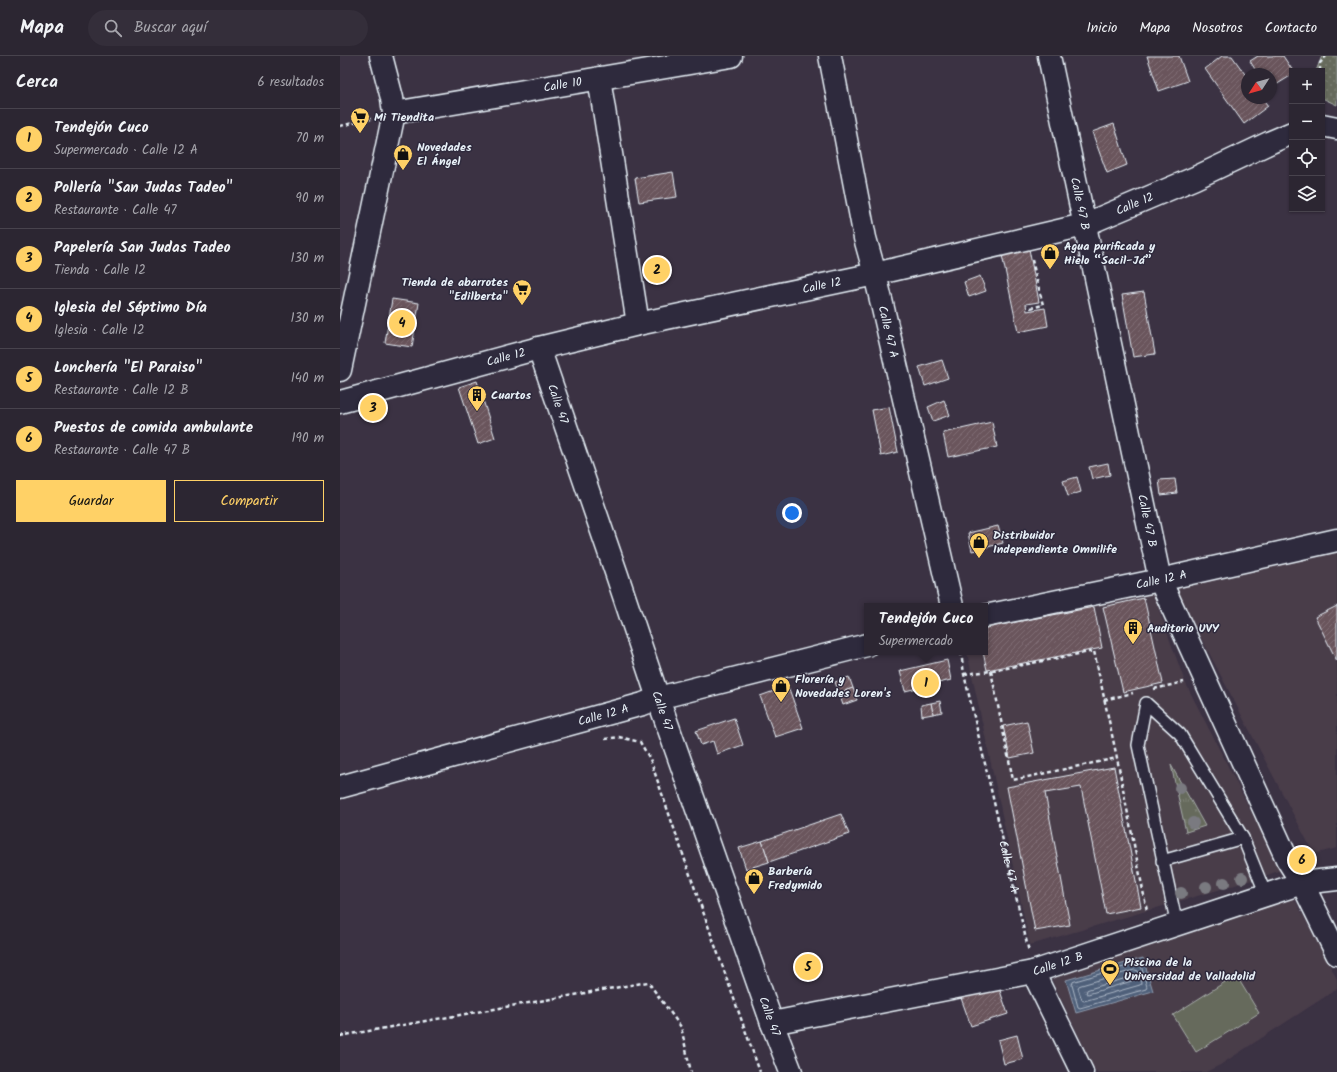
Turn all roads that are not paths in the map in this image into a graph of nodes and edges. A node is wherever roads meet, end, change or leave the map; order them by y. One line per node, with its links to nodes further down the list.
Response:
1 (382, 56): 6 (street)
2 (731, 56): 5 (street, Calle 10)
3 (830, 56): 11 (street, Calle 47 A)
4 (1049, 56): 10 (street, Calle 47 B)
5 (599, 78): 6 (street, Calle 10); 12 (street)
6 (394, 113): 14 (street)
7 (1325, 126): 8 (street)
8 (1337, 128)
9 (1289, 134): 10 (street, Calle 12)
10 (1084, 225): 11 (street, Calle 12); 17 (street, Calle 47 B)
11 (875, 274): 12 (street, Calle 12); 18 (street, Calle 47 A)
12 (638, 324): 13 (street, Calle 12)
13 (539, 348): 15 (street, Calle 12); 21 (street, Calle 47)
14 (340, 370)
15 (340, 402)
16 (1337, 540): 17 (street, Calle 12 A)
17 (1160, 580): 19 (street, Calle 12 A); 26 (street, Calle 47 B)
18 (951, 603)
19 (988, 615)
20 (864, 646): 21 (street, Calle 12 A)
21 (658, 698): 22 (street, Calle 12 A); 31 (street, Calle 47)
22 (340, 787)
23 (1243, 838): 24 (lane); 24 (lane); 27 (lane)
24 (1162, 861): 28 (lane)
25 (1337, 879): 26 (street, Calle 12 B)
26 (1302, 883): 27 (street, Calle 12 B); 29 (street, Calle 47 B)
27 (1266, 895): 28 (street, Calle 12 B)
28 (1177, 925): 30 (street, Calle 12 B)
29 (1334, 939)
30 (1033, 972): 31 (street, Calle 12 B); 33 (street)
31 (772, 1023): 32 (street, Calle 47)
32 (791, 1072)
33 (1082, 1072)

